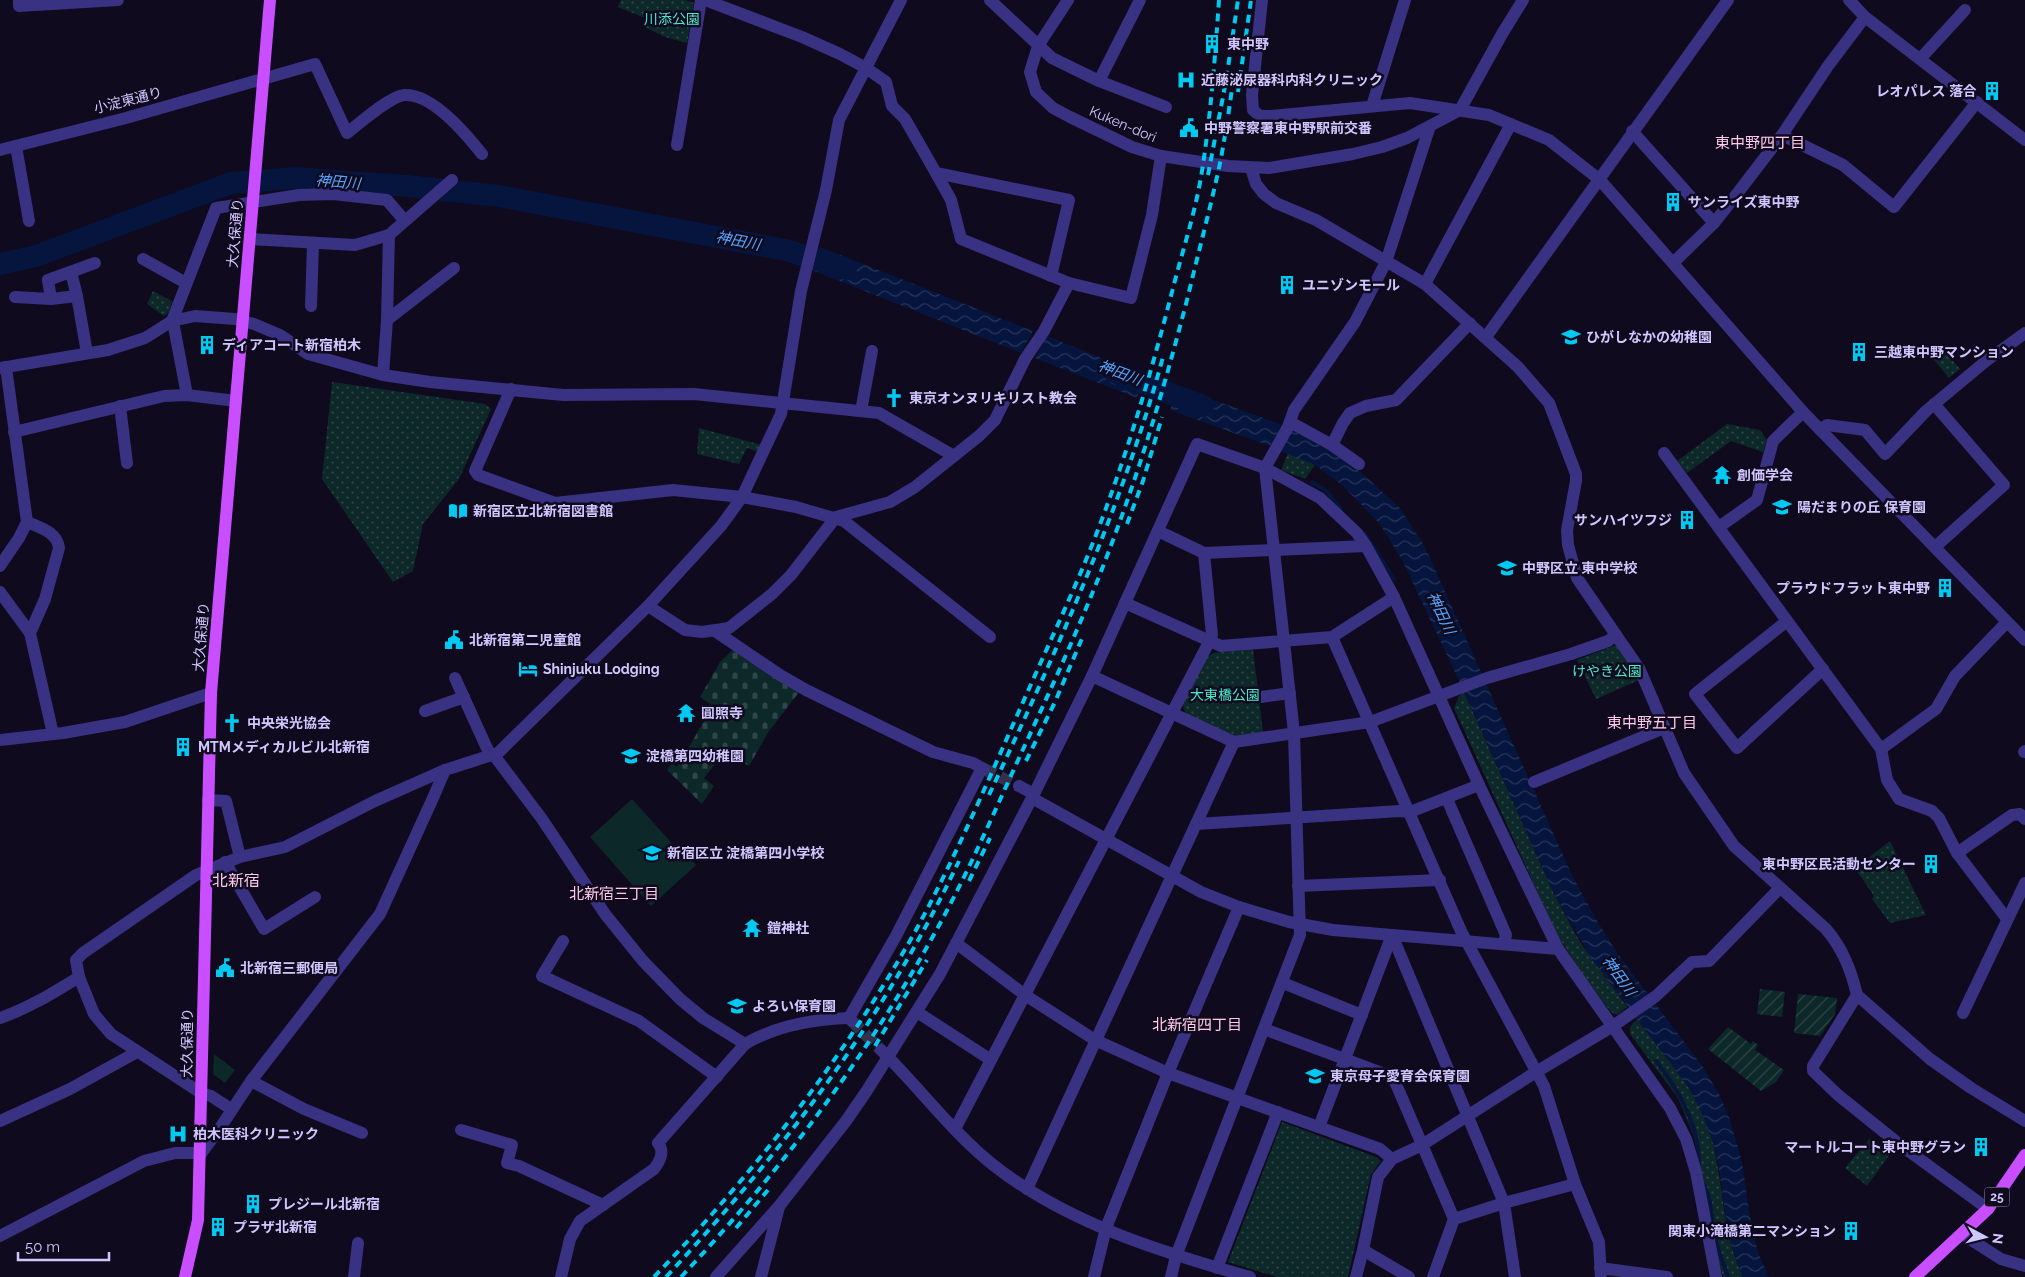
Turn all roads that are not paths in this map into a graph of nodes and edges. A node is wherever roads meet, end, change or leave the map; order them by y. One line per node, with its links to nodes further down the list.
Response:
1 (19, 0): 2 (street)
2 (118, 0)
3 (270, 0): 19 (main road, 大久保通り)
4 (703, 0): 18 (street); 30 (street)
5 (901, 0): 18 (street)
6 (990, 0): 16 (street)
7 (1068, 0): 16 (street, Kuken-dori)
8 (1140, 0): 20 (street)
9 (1262, 0): 22 (street)
10 (1405, 0): 22 (street)
11 (1523, 0): 24 (street)
12 (1849, 0): 15 (street)
13 (1724, 1): 27 (street)
14 (1965, 10): 17 (street)
15 (1865, 16): 17 (street); 28 (street)
16 (1038, 46): 20 (street); 34 (street, Kuken-dori)
17 (1920, 59): 21 (street)
18 (866, 68): 36 (street); 73 (street)
19 (264, 78): 31 (street, 小淀東通り); 33 (street, 小淀東通り); 39 (main road, 大久保通り)
20 (1098, 81): 23 (street)
21 (1977, 102): 28 (street); 29 (street)
22 (1372, 106): 24 (street)
23 (1166, 107)
24 (1460, 110): 25 (street); 26 (street, Kuken-dori)
25 (1511, 124): 38 (street); 55 (street)
26 (1430, 126): 35 (street, Kuken-dori); 47 (street)
27 (1632, 131): 38 (street); 42 (street)
28 (1782, 135): 42 (street)
29 (2025, 140)
30 (676, 145)
31 (16, 146): 32 (street, 小淀東通り); 40 (street)
32 (0, 150)
33 (482, 154)
34 (1161, 156): 35 (street, Kuken-dori); 54 (street)
35 (1251, 168): 47 (street)
36 (936, 173): 52 (street); 52 (street)
37 (452, 180): 41 (street)
38 (1600, 180): 49 (street); 65 (street)
39 (253, 199): 41 (street); 44 (main road, 大久保通り); 53 (street)
40 (29, 220)
41 (404, 220): 43 (street)
42 (1714, 223): 49 (street)
43 (389, 235): 45 (street); 60 (street)
44 (250, 239): 45 (street); 62 (main road, 大久保通り)
45 (314, 244): 59 (street)
46 (143, 259): 53 (street)
47 (1386, 262): 55 (street); 78 (street)
48 (95, 263): 51 (street)
49 (1673, 263): 77 (street)
50 (454, 268): 60 (street)
51 (71, 272): 56 (street); 58 (street)
52 (1050, 276): 54 (street)
53 (186, 283): 61 (street)
54 (1069, 283): 83 (street)
55 (1425, 284): 63 (street)
56 (77, 296): 58 (street); 67 (street)
57 (15, 297): 58 (street)
58 (51, 299)
59 (311, 306)
60 (387, 320): 69 (street)
61 (172, 321): 62 (street); 67 (street); 71 (street)
62 (248, 322): 69 (street); 72 (main road, 大久保通り)
63 (1470, 323): 65 (street); 81 (street)
64 (2025, 333): 74 (street)
65 (1486, 337): 105 (street)
66 (872, 351): 76 (street)
67 (87, 353): 68 (street)
68 (3, 368): 80 (street)
69 (383, 374): 70 (street)
70 (511, 390): 73 (street); 87 (street)
71 (188, 395): 72 (street); 75 (street)
72 (236, 401): 114 (main road, 大久保通り)
73 (783, 403): 76 (street); 87 (street)
74 (1934, 404): 79 (street); 93 (street)
75 (120, 406): 80 (street); 84 (street)
76 (861, 411): 83 (street)
77 (1803, 412): 79 (street); 90 (street)
78 (1289, 425): 81 (street); 86 (street)
79 (1820, 430): 93 (street)
80 (14, 432): 89 (street)
81 (1332, 445): 85 (street)
82 (1664, 453): 90 (street)
83 (954, 456): 88 (street)
84 (127, 463)
85 (1359, 464)
86 (1265, 468): 91 (street); 92 (street); 94 (street)
87 (742, 497): 88 (street); 100 (street)
88 (836, 517): 103 (street); 106 (street)
89 (27, 522): 96 (street); 104 (street)
90 (1719, 527): 101 (street)
91 (1158, 531): 95 (street); 99 (street)
92 (1366, 546): 94 (street); 98 (street)
93 (1935, 548): 102 (street)
94 (1274, 550): 95 (street); 109 (street)
95 (1204, 553): 110 (street)
96 (0, 566)
97 (0, 592): 104 (street)
98 (1394, 597): 107 (street); 116 (street)
99 (1125, 603): 110 (street); 112 (street)
100 (648, 606): 103 (street); 128 (street)
101 (1787, 621): 111 (street); 111 (street)
102 (2007, 622): 108 (street); 127 (street)
103 (715, 631): 171 (street)
104 (30, 633): 124 (street)
105 (1616, 635): 116 (street); 122 (street)
106 (990, 637)
107 (1332, 637): 109 (street); 121 (street)
108 (2025, 640)
109 (1284, 641): 110 (street); 115 (street)
110 (1209, 642): 120 (street)
111 (1823, 669): 127 (street)
112 (1092, 676): 120 (street); 133 (street)
113 (456, 678): 117 (street)
114 (211, 693): 124 (street); 135 (main road, 大久保通り)
115 (1290, 694): 118 (street); 123 (street)
116 (1439, 696): 121 (street); 131 (street)
117 (464, 697): 119 (street); 128 (street)
118 (1261, 697)
119 (435, 712)
120 (1172, 713): 126 (street); 140 (street)
121 (1370, 722): 123 (street); 136 (street)
122 (1664, 728): 130 (street); 149 (street)
123 (1294, 733): 126 (street); 137 (street)
124 (53, 734): 125 (street)
125 (0, 740)
126 (1234, 742): 139 (street)
127 (1881, 749): 141 (street)
128 (492, 755): 129 (street); 171 (street)
129 (445, 770): 142 (street); 179 (street)
130 (1534, 782)
131 (1479, 785): 134 (street); 159 (street)
132 (1019, 786): 133 (street)
133 (1033, 796): 140 (street); 157 (street)
134 (1447, 799): 136 (street); 158 (street)
135 (208, 800): 142 (street); 144 (main road, 大久保通り)
136 (1410, 812): 137 (street); 146 (street)
137 (1296, 818): 139 (street); 148 (street)
138 (2025, 819): 141 (street)
139 (1196, 824): 145 (street)
140 (1106, 840): 145 (street); 162 (street)
141 (1957, 853): 152 (street)
142 (240, 857): 143 (street)
143 (225, 862): 144 (street); 150 (street)
144 (206, 871): 160 (street); 180 (main road, 大久保通り)
145 (1171, 876): 151 (street); 170 (street)
146 (1440, 880): 148 (street); 156 (street)
147 (2025, 883): 152 (street)
148 (1298, 886): 153 (street)
149 (1780, 888): 163 (street); 168 (street)
150 (315, 897)
151 (1239, 907): 153 (street); 177 (street)
152 (2007, 919): 165 (street)
153 (1300, 925): 154 (street); 161 (street)
154 (1392, 935): 156 (street); 166 (street); 184 (street)
155 (562, 941): 178 (street)
156 (1467, 941): 158 (street); 176 (street)
157 (956, 943): 162 (street); 164 (street)
158 (1504, 944): 159 (street)
159 (1558, 949): 168 (street)
160 (79, 976): 167 (street); 172 (street)
161 (1283, 983): 166 (street); 169 (street)
162 (1025, 995): 170 (street); 175 (street)
163 (1857, 995): 185 (street); 200 (street)
164 (917, 1012): 173 (street); 175 (street)
165 (1963, 1013)
166 (1362, 1015): 174 (street)
167 (0, 1018)
168 (1613, 1026): 176 (street); 224 (street)
169 (1264, 1029): 174 (street); 181 (street)
170 (1096, 1040): 177 (street); 196 (street)
171 (744, 1044): 178 (street)
172 (137, 1052): 180 (street); 186 (street)
173 (885, 1054): 188 (street); 199 (street)
174 (1345, 1059): 187 (street); 191 (street)
175 (991, 1060): 188 (street)
176 (1536, 1072): 184 (street); 195 (street)
177 (1168, 1073): 181 (street); 202 (street)
178 (717, 1077): 198 (street)
179 (251, 1081): 182 (street); 190 (street)
180 (201, 1093): 182 (street); 192 (main road, 大久保通り)
181 (1238, 1098): 183 (street); 207 (street)
182 (231, 1109): 192 (street)
183 (1278, 1112): 187 (street); 209 (street)
184 (1468, 1114): 191 (street); 197 (street)
185 (2025, 1120)
186 (0, 1121)
187 (1320, 1127): 194 (street)
188 (955, 1129): 196 (street)
189 (461, 1130): 198 (street)
190 (362, 1133)
191 (1422, 1145): 194 (street); 201 (street)
192 (200, 1155): 204 (street); 211 (main road, 大久保通り)
193 (2025, 1155): 200 (main road, 25)
194 (1392, 1159): 206 (street)
195 (1575, 1184): 197 (street); 210 (street)
196 (1027, 1189): 202 (street)
197 (1504, 1203): 201 (street); 222 (street)
198 (603, 1205): 213 (street)
199 (780, 1205): 214 (street); 215 (street)
200 (1988, 1208): 203 (main road, 25)
201 (1454, 1219): 221 (street)
202 (1106, 1228): 207 (street); 216 (street)
203 (1962, 1234): 208 (street); 225 (main road, 25)
204 (0, 1236)
205 (358, 1243): 212 (street)
206 (1363, 1250): 219 (street); 220 (street)
207 (1176, 1256): 209 (street); 217 (street)
208 (2025, 1266)
209 (1217, 1268): 218 (street)
210 (1600, 1272): 223 (street)
211 (185, 1277)
212 (354, 1277)
213 (561, 1277)
214 (716, 1277)
215 (761, 1277)
216 (1094, 1277)
217 (1171, 1277)
218 (1250, 1277)
219 (1356, 1277)
220 (1408, 1277)
221 (1432, 1277)
222 (1515, 1277)
223 (1667, 1277)
224 (1716, 1277)
225 (1914, 1277)

